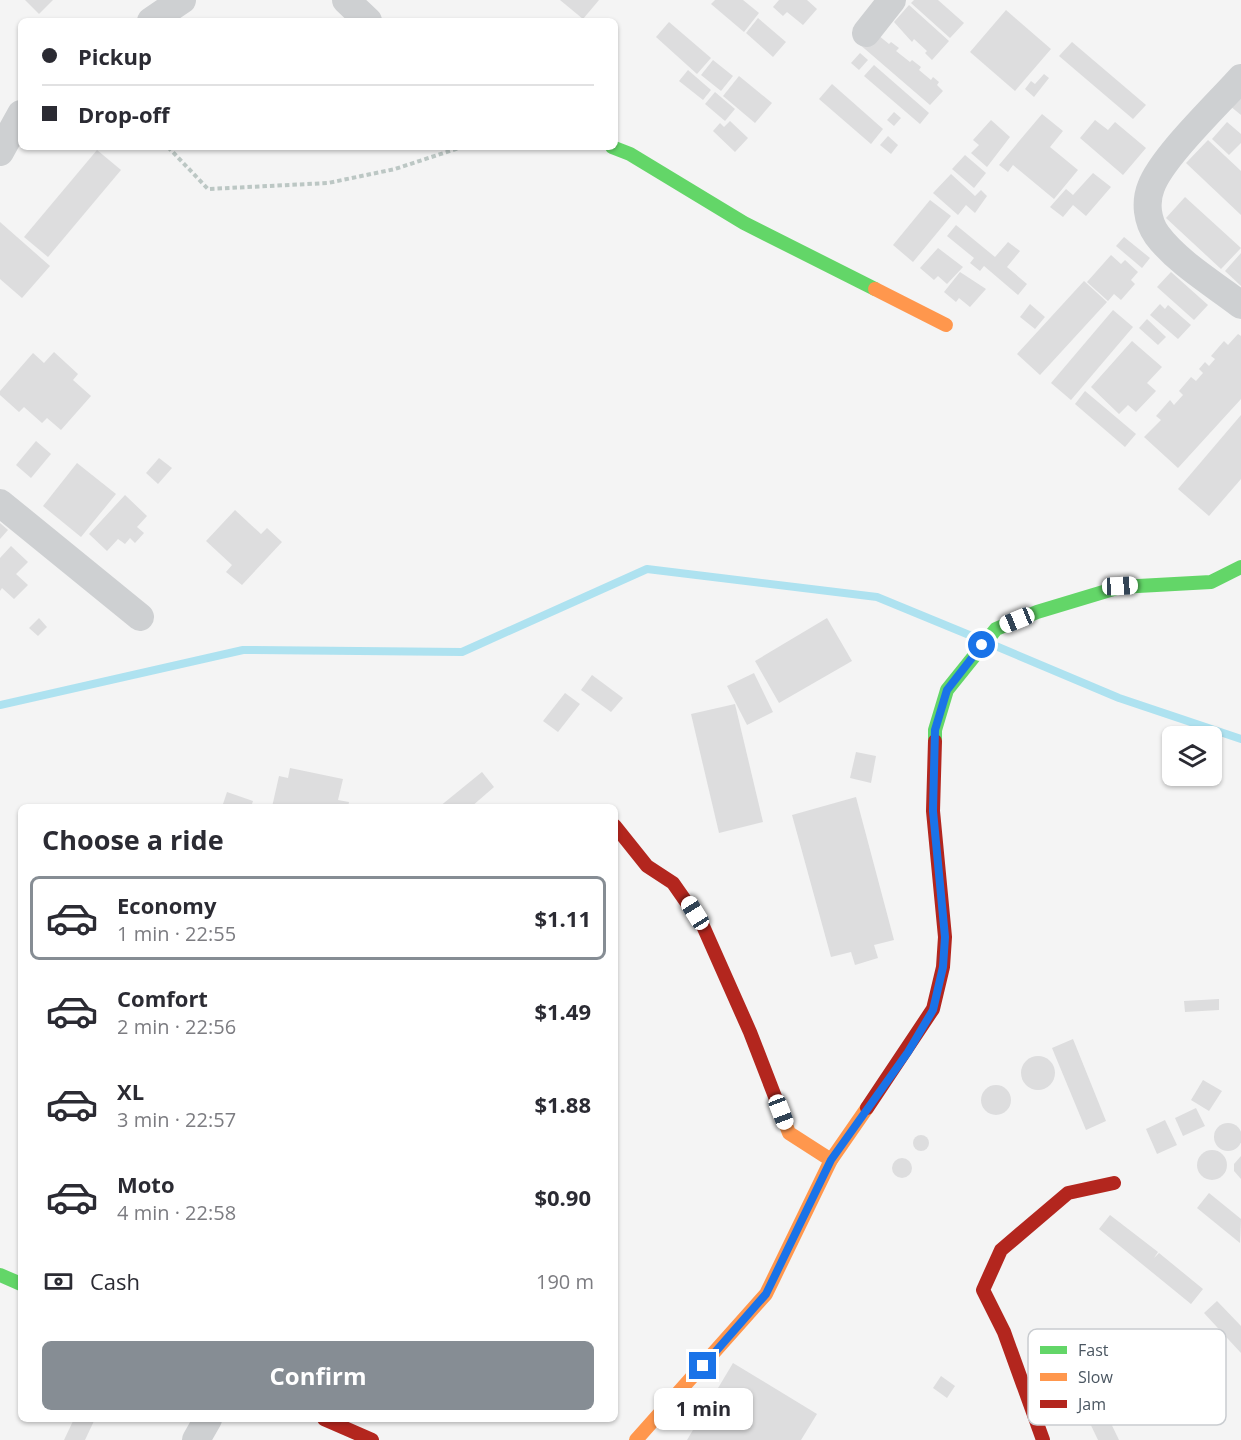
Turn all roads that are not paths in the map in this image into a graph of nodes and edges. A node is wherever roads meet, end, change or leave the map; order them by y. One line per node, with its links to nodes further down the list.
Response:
1 (182, 0): 4 (street)
2 (346, 0): 5 (street)
3 (892, 0): 6 (street)
4 (155, 18)
5 (365, 18)
6 (866, 33)
7 (1241, 78): 11 (street)
8 (18, 119): 10 (street)
9 (618, 149): 12 (main road)
10 (0, 152)
11 (1241, 305)
12 (946, 325)
13 (0, 502): 15 (street)
14 (1241, 567): 17 (main road)
15 (140, 617)
16 (618, 830): 17 (main road)
17 (831, 1160): 27 (main road)
18 (1114, 1183): 21 (main road)
19 (0, 1275): 20 (main road)
20 (18, 1283)
21 (1028, 1398)
22 (205, 1422): 25 (street)
23 (331, 1422): 26 (main road)
24 (1038, 1425): 28 (main road)
25 (196, 1440)
26 (372, 1440)
27 (636, 1440)
28 (1043, 1440)

